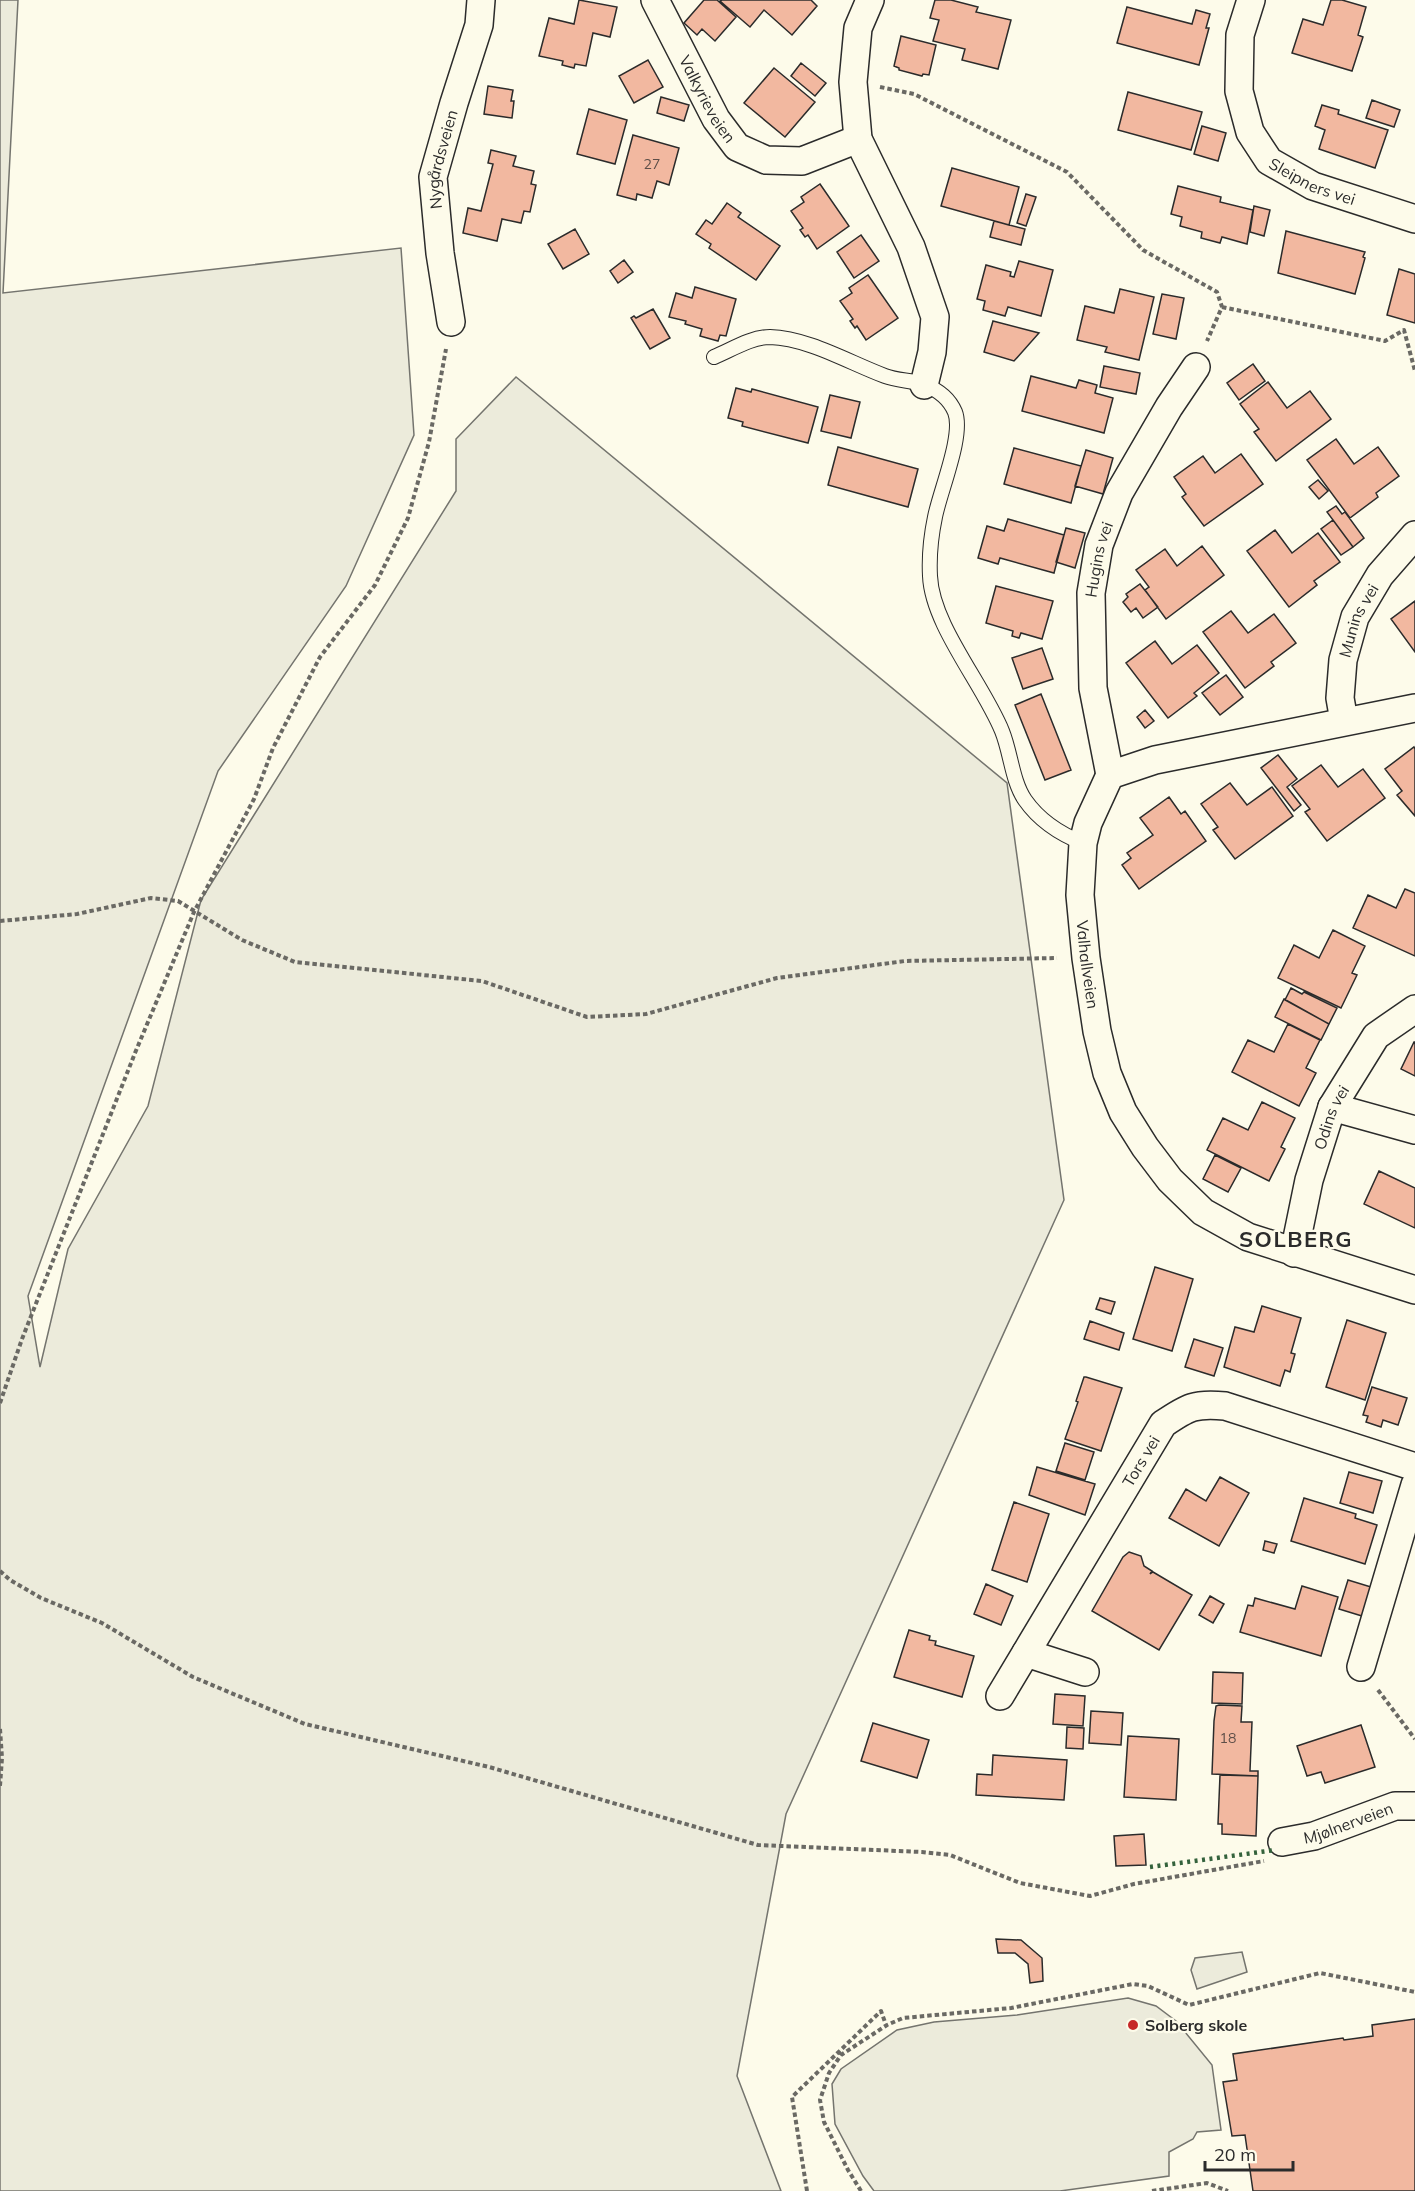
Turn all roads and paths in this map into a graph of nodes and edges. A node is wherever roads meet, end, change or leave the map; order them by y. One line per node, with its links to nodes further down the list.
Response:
1 (480, 0): 9 (street, Nygårdsveien)
2 (655, 0): 6 (street, Valkyrieveien)
3 (870, 0): 5 (street)
4 (1251, 0): 7 (street, Sleipners vei)
5 (853, 82): 6 (street); 8 (path)
6 (858, 139): 13 (street)
7 (1415, 219)
8 (1222, 307): 11 (path); 12 (path)
9 (451, 322): 19 (path)
10 (714, 357): 13 (lane)
11 (1196, 368): 17 (street, Hugins vei)
12 (1415, 371)
13 (924, 385): 18 (lane)
14 (1415, 535): 16 (street, Munins vei)
15 (1415, 708): 16 (street)
16 (1344, 721): 17 (street)
17 (1110, 775): 18 (street, Valhallveien)
18 (1083, 843): 21 (street, Valhallveien)
19 (194, 912): 20 (path); 21 (path); 27 (path)
20 (0, 921)
21 (1086, 958): 25 (street, Valhallveien)
22 (1415, 1009): 23 (street, Odins vei)
23 (1332, 1107): 24 (street); 25 (street, Odins vei)
24 (1415, 1130)
25 (1294, 1253): 26 (street, Valhallveien)
26 (1415, 1290)
27 (0, 1403)
28 (1415, 1467): 31 (street, Tors vei)
29 (1415, 1485): 32 (street)
30 (0, 1571): 39 (path)
31 (1026, 1653): 33 (street); 34 (street, Tors vei)
32 (1362, 1667): 36 (path)
33 (1085, 1672)
34 (1000, 1696)
35 (0, 1729): 37 (path)
36 (1415, 1739)
37 (0, 1786)
38 (1415, 1806): 39 (street, Mjølnerveien)
39 (1277, 1851)
40 (1415, 1992): 41 (path)
41 (887, 2025): 42 (path); 43 (path)
42 (807, 2191)
43 (861, 2191)
44 (1152, 2191): 45 (path)
45 (1228, 2191)

